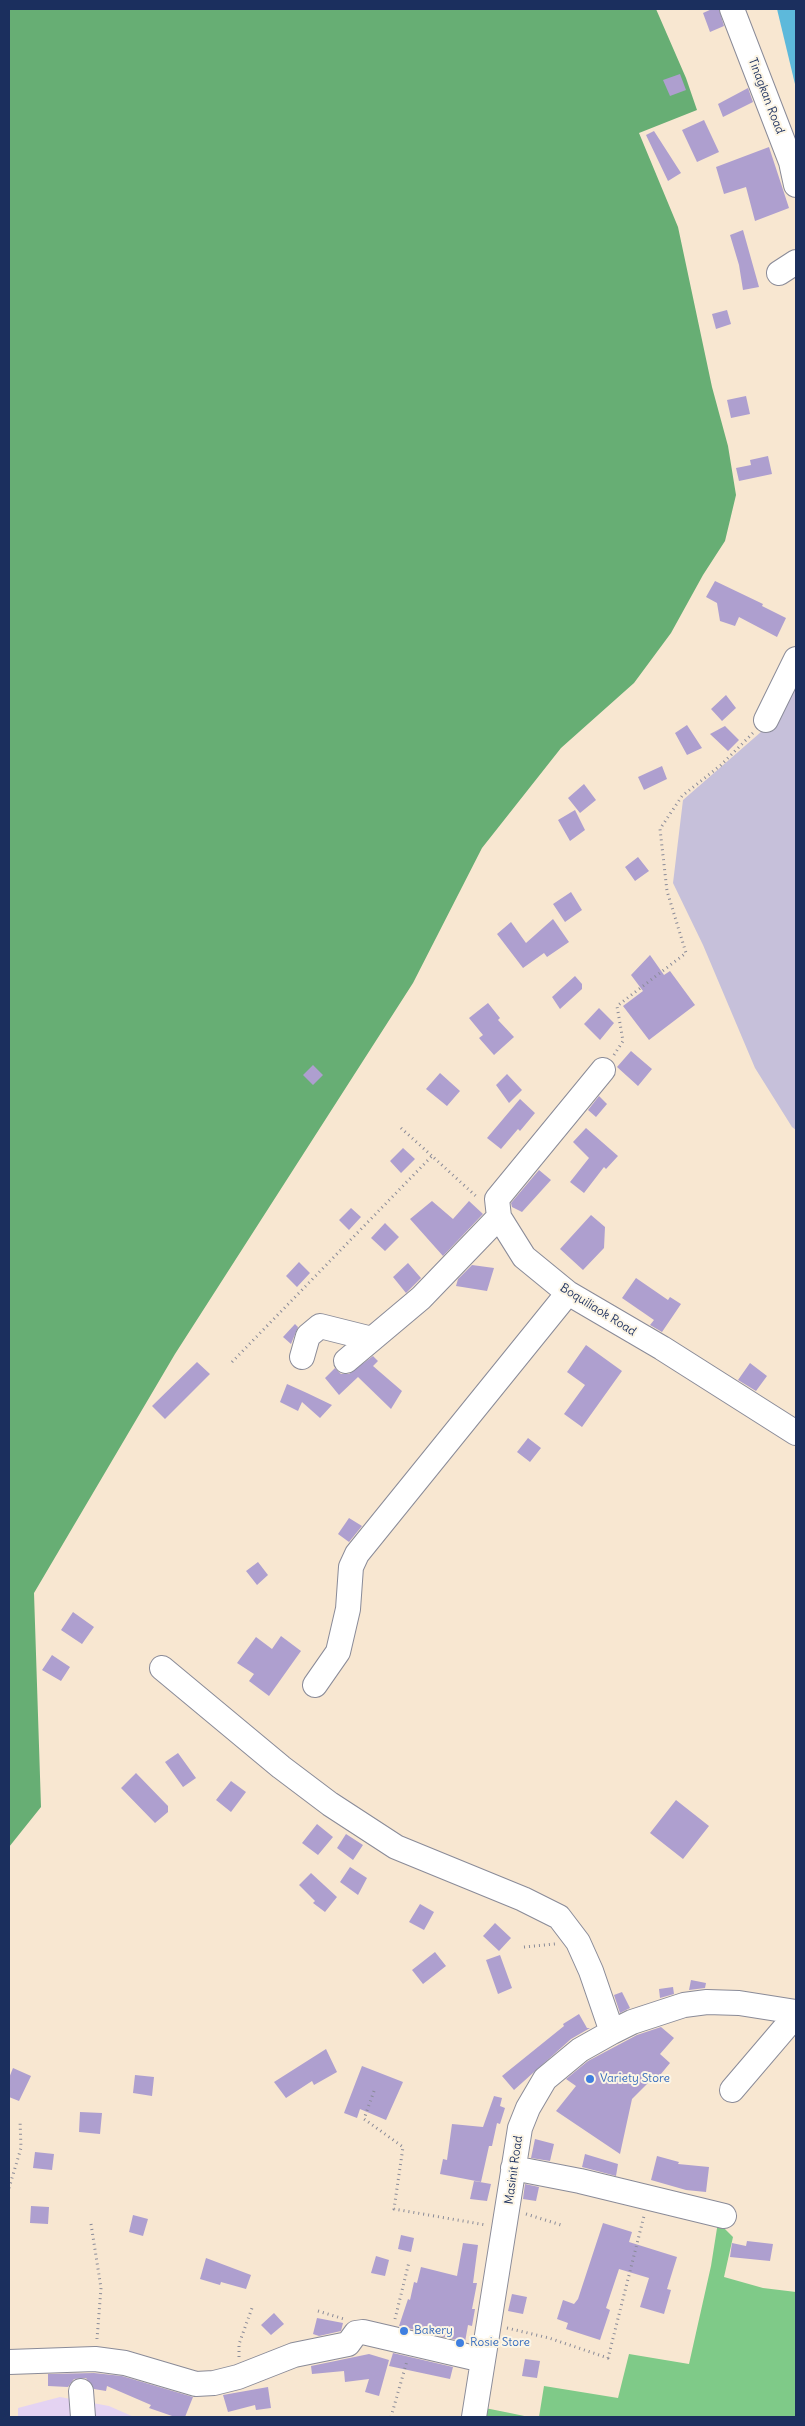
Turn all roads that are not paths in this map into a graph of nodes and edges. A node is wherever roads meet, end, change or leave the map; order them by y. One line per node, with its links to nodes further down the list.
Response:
1 (732, 9): 2 (street, Tinagkan Road)
2 (796, 185)
3 (796, 659): 4 (street)
4 (766, 720)
5 (603, 1070): 6 (street)
6 (499, 1217): 7 (street, Boquiliaok Road); 8 (street)
7 (568, 1293): 11 (street, Boquiliaok Road); 13 (street)
8 (372, 1339): 9 (street); 10 (street)
9 (302, 1357)
10 (346, 1361)
11 (796, 1433)
12 (162, 1668): 15 (street)
13 (315, 1685)
14 (796, 2014): 15 (street, Masinit Road); 16 (street)
15 (612, 2032): 17 (street, Masinit Road)
16 (732, 2090)
17 (513, 2168): 18 (street); 19 (street, Masinit Road)
18 (724, 2216)
19 (482, 2360): 20 (street); 23 (street, Masinit Road)
20 (9, 2362)
21 (81, 2391): 22 (street)
22 (83, 2417)
23 (474, 2417)

